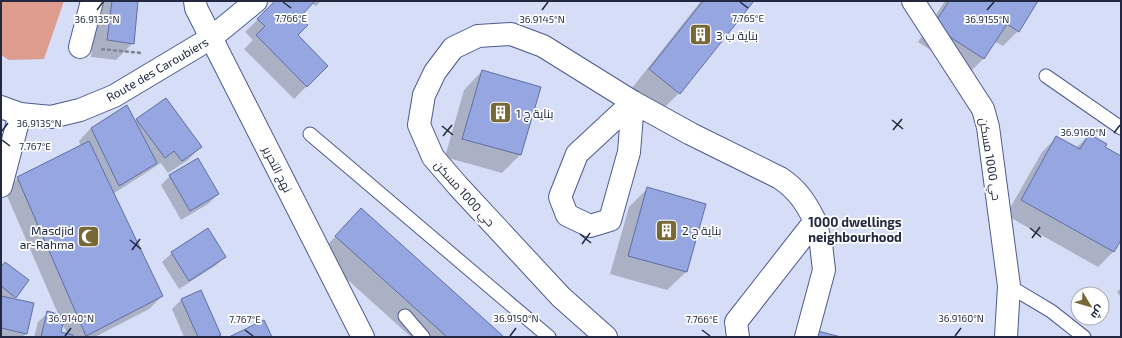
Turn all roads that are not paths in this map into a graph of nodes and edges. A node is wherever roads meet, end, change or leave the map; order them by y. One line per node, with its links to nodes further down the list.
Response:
1 (92, 1): 6 (street)
2 (195, 1): 5 (street, نهج التحرير)
3 (256, 1): 5 (street, Route des Caroubiers)
4 (913, 1): 14 (street, حي 1000 مسكن)
5 (211, 38): 9 (street, Route des Caroubiers); 16 (street, نهج التحرير)
6 (80, 47)
7 (1046, 76): 10 (lane)
8 (632, 102): 8 (street); 13 (street, حي 1000 مسكن); 19 (street, حي 1000 مسكن)
9 (11, 110): 12 (street)
10 (1121, 128)
11 (310, 134): 18 (lane)
12 (1, 186)
13 (815, 221): 20 (street); 21 (street, حي 1000 مسكن)
14 (1009, 286): 22 (street, حي 1000 مسكن); 23 (lane)
15 (405, 316): 17 (lane)
16 (363, 337)
17 (423, 337)
18 (549, 337)
19 (606, 337)
20 (738, 337)
21 (806, 337)
22 (1006, 337)
23 (1084, 337)

